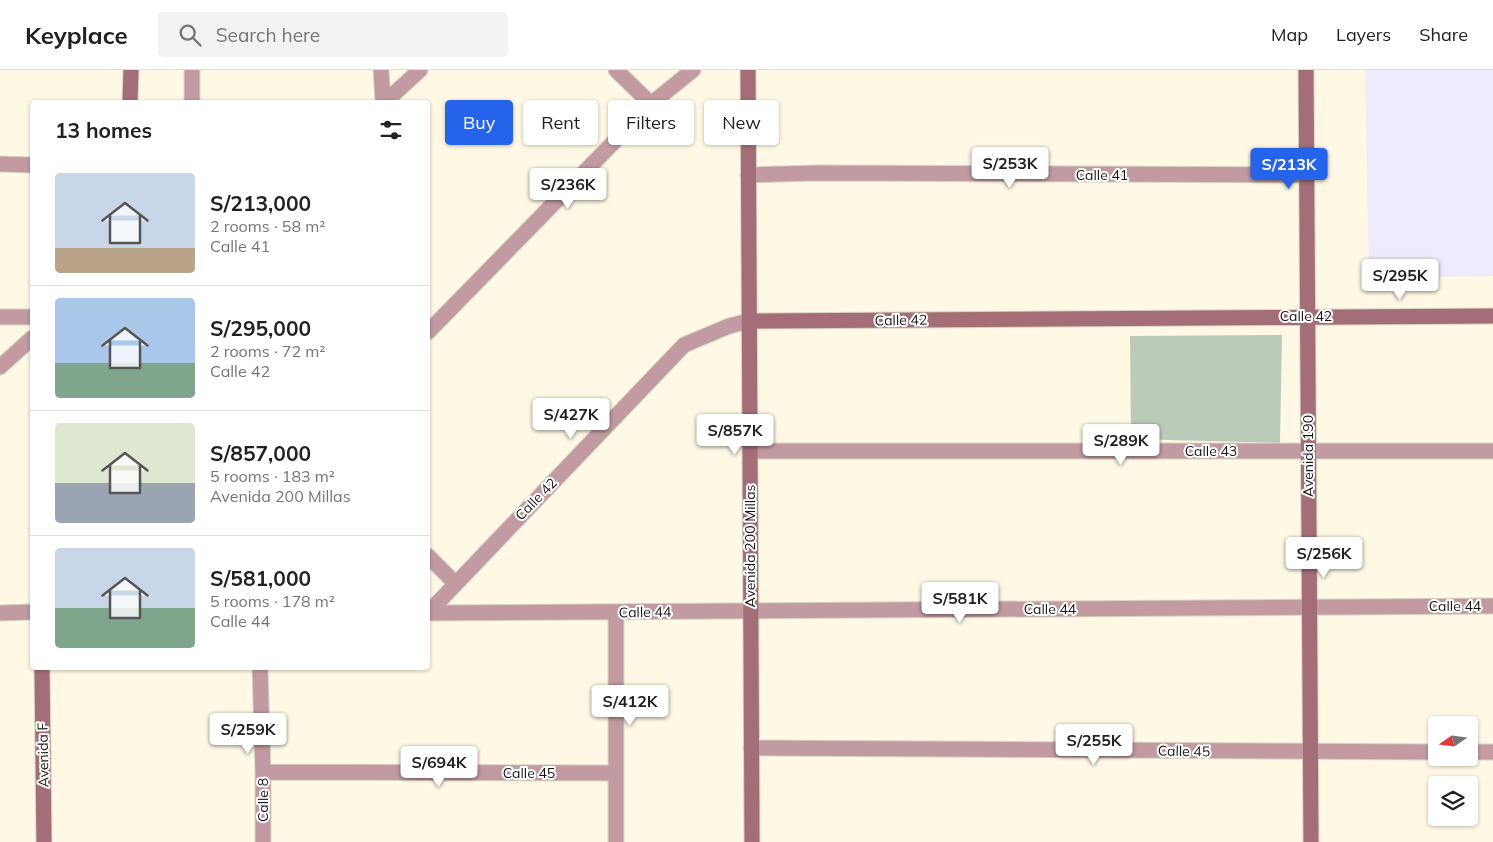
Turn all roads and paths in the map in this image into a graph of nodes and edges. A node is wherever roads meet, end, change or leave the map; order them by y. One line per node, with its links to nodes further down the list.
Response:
1 (130, 70): 9 (street)
2 (192, 70): 10 (street)
3 (381, 70): 11 (street)
4 (420, 70): 12 (street)
5 (616, 70): 13 (street)
6 (693, 70): 14 (street)
7 (748, 70): 18 (street, Avenida 200 Millas)
8 (1306, 70): 19 (street, Avenida 190)
9 (130, 100)
10 (192, 100)
11 (384, 100)
12 (386, 100)
13 (647, 100)
14 (656, 100)
15 (611, 145): 25 (street)
16 (0, 164): 17 (street)
17 (30, 165)
18 (748, 175): 19 (street, Calle 41); 24 (street, Avenida 200 Millas)
19 (1306, 175): 21 (street, Avenida 190)
20 (30, 316): 23 (street)
21 (1306, 316): 22 (street, Calle 42); 24 (street, Calle 42); 28 (street, Avenida 190)
22 (1493, 316)
23 (0, 317)
24 (749, 322): 29 (street, Avenida 200 Millas); 32 (street, Calle 42)
25 (430, 330)
26 (30, 340): 27 (street)
27 (0, 367)
28 (1308, 450): 29 (street, Calle 43); 30 (street, Calle 43); 34 (street, Avenida 190)
29 (750, 451): 36 (street, Avenida 200 Millas)
30 (1493, 451)
31 (430, 558): 32 (street)
32 (455, 583): 35 (street, Calle 42)
33 (1493, 606): 34 (street, Calle 44)
34 (1309, 607): 36 (street, Calle 44); 44 (street, Avenida 190)
35 (430, 611)
36 (751, 611): 40 (street, Calle 44); 43 (street, Avenida 200 Millas)
37 (30, 612): 38 (street)
38 (0, 613)
39 (430, 613): 40 (street, Calle 44)
40 (616, 613): 49 (street)
41 (42, 670): 50 (street, Avenida F)
42 (260, 670): 48 (street, Calle 8)
43 (751, 748): 44 (street, Calle 45); 53 (street, Avenida 200 Millas)
44 (1310, 752): 45 (street, Calle 45); 54 (street, Avenida 190)
45 (1428, 752)
46 (1478, 752): 47 (street)
47 (1493, 752)
48 (263, 772): 49 (street, Calle 45); 51 (street, Calle 8)
49 (614, 773): 52 (street)
50 (44, 842)
51 (263, 842)
52 (616, 842)
53 (752, 842)
54 (1311, 842)

